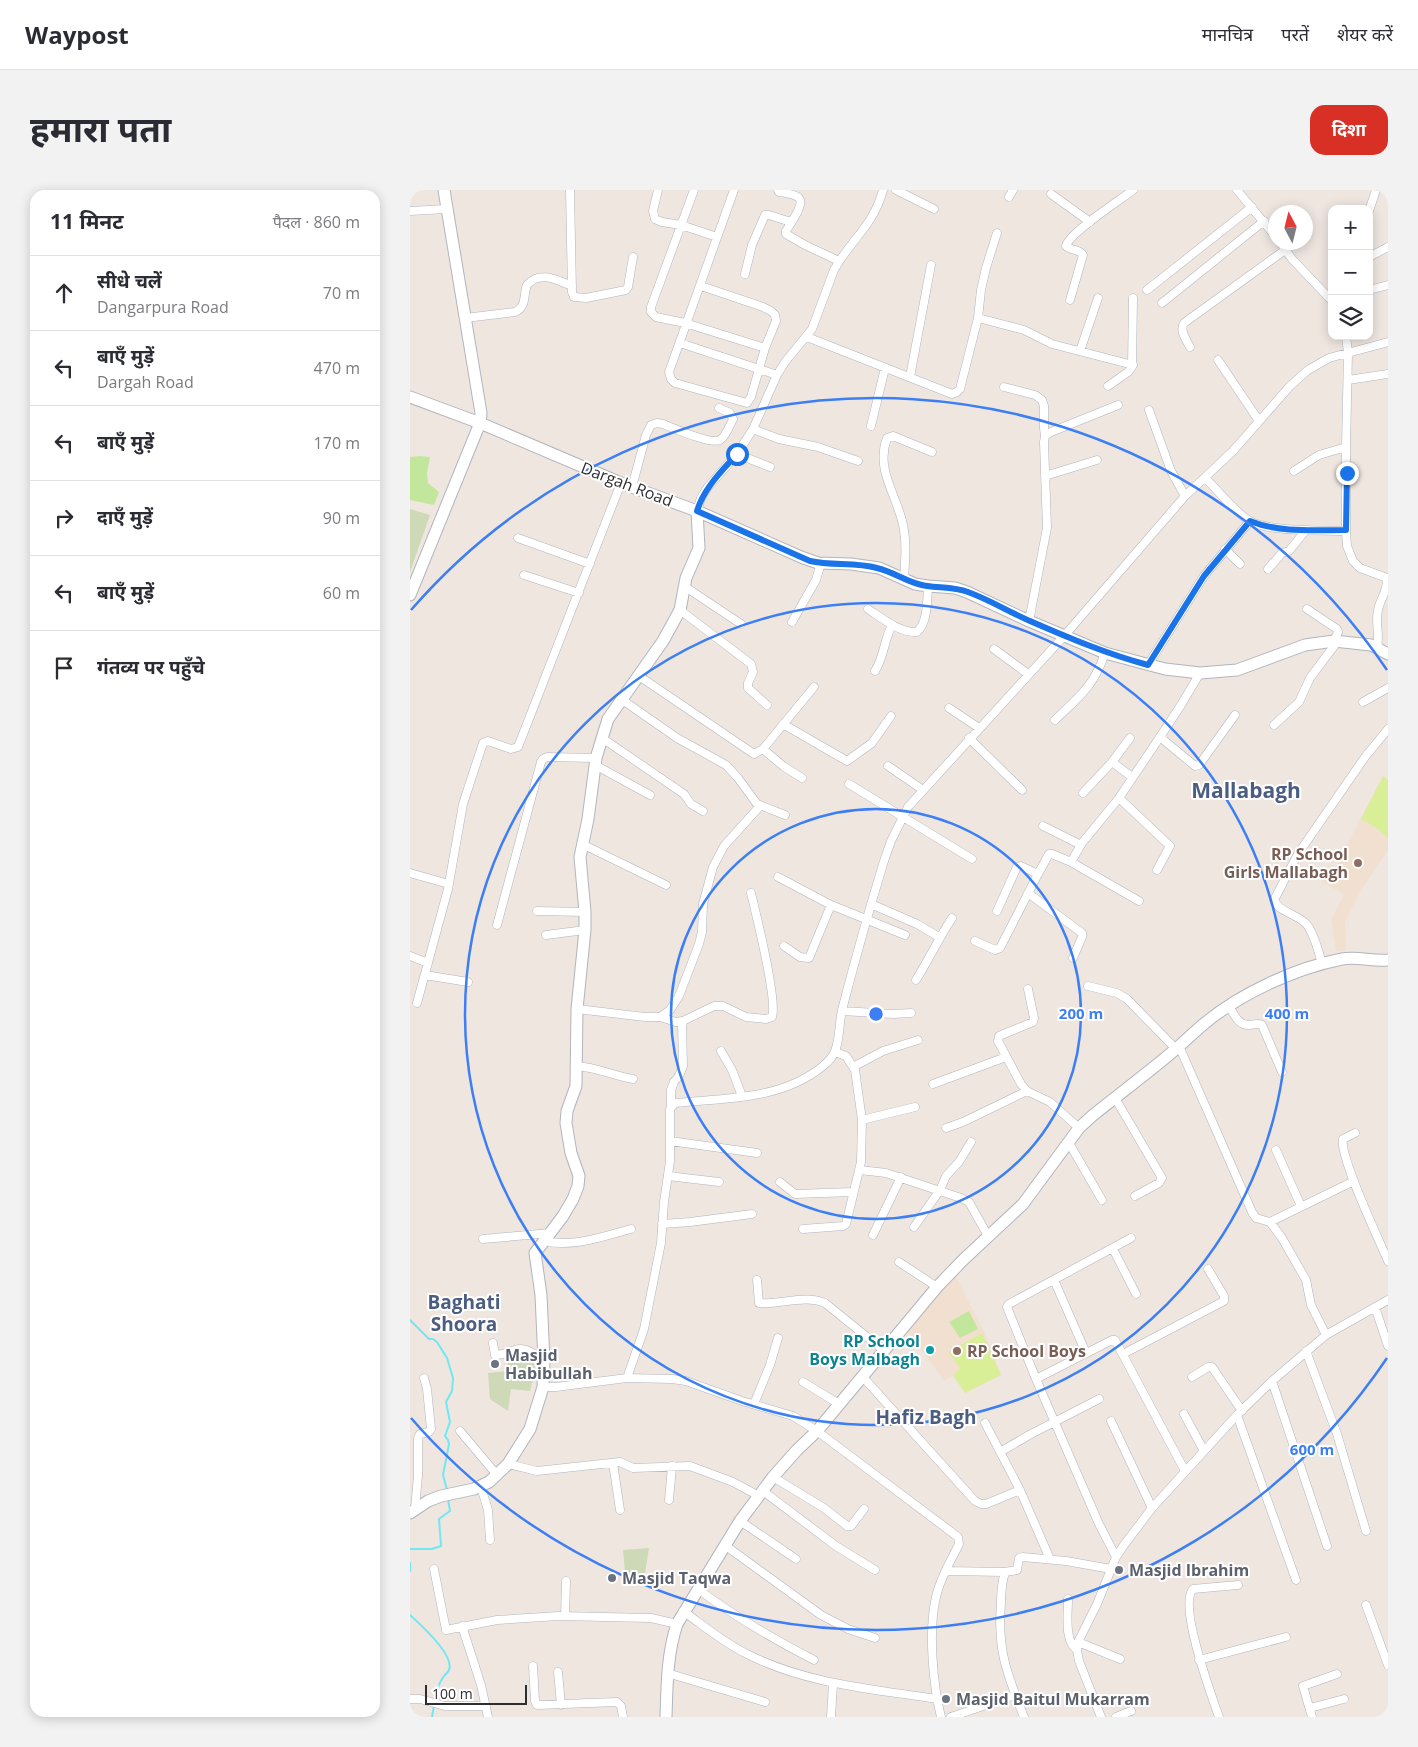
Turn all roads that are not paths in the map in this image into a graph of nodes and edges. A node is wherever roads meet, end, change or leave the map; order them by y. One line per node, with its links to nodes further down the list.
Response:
1 (444, 190): 15 (street)
2 (570, 190): 33 (street)
3 (658, 190): 21 (street)
4 (694, 190): 21 (street)
5 (734, 190): 24 (street)
6 (778, 190): 19 (street)
7 (883, 190): 29 (street)
8 (896, 190): 16 (street)
9 (1237, 190): 14 (street)
10 (1376, 190): 13 (street)
11 (1130, 191): 20 (street)
12 (1051, 194): 20 (street)
13 (1371, 205)
14 (1252, 207): 18 (street); 36 (street)
15 (446, 209): 17 (street); 42 (street)
16 (934, 209)
17 (410, 211)
18 (1264, 221): 22 (street); 41 (street)
19 (791, 222): 29 (street); 31 (street)
20 (1090, 222): 40 (street)
21 (681, 224): 24 (street); 44 (street)
22 (1268, 226)
23 (997, 234): 43 (street)
24 (717, 237): 34 (street)
25 (1388, 246): 27 (street)
26 (1285, 250): 37 (street); 49 (street)
27 (1373, 254)
28 (633, 257): 33 (street)
29 (839, 261): 45 (street)
30 (931, 265): 59 (street)
31 (745, 274)
32 (1388, 285): 35 (street)
33 (572, 286): 42 (street)
34 (701, 286): 44 (street); 50 (street)
35 (1373, 289)
36 (1147, 290)
37 (1328, 297)
38 (1098, 298): 51 (street)
39 (1133, 298): 54 (street)
40 (1070, 300)
41 (1162, 303)
42 (465, 318): 68 (street)
43 (978, 318): 51 (street); 59 (street)
44 (685, 323): 48 (street); 50 (street)
45 (807, 337): 55 (street); 58 (street)
46 (1346, 340): 52 (street)
47 (1388, 342): 52 (street)
48 (680, 343): 56 (street); 56 (street)
49 (1190, 347)
50 (766, 348): 56 (street)
51 (1080, 351): 54 (street)
52 (1348, 353): 60 (street); 67 (street)
53 (1218, 360): 67 (street)
54 (1133, 365): 62 (street)
55 (885, 368): 59 (street); 69 (street)
56 (760, 369): 58 (street)
57 (1388, 374): 60 (street)
58 (777, 375): 70 (street)
59 (910, 377)
60 (1348, 380): 72 (street)
61 (1004, 386): 71 (street)
62 (1108, 386)
63 (410, 397): 68 (street, Dargah Road)
64 (1118, 405): 71 (street)
65 (719, 408): 81 (street)
66 (1150, 410): 82 (street)
67 (1259, 421): 80 (street)
68 (480, 423): 81 (street, Dargah Road); 99 (street)
69 (871, 426)
70 (753, 429): 74 (street); 76 (street)
71 (1046, 436): 79 (street)
72 (1346, 447): 78 (street); 86 (street)
73 (932, 452): 95 (street)
74 (737, 454): 77 (street); 83 (street)
75 (1097, 460): 79 (street)
76 (858, 462)
77 (770, 467)
78 (1294, 471)
79 (1045, 476): 103 (street)
80 (1205, 478): 82 (street); 84 (street)
81 (626, 485): 83 (street, Dargah Road); 90 (street)
82 (1185, 496): 107 (street)
83 (697, 511): 89 (street, Dargah Road); 96 (street)
84 (1250, 521): 85 (street); 88 (street)
85 (1306, 530): 86 (street); 92 (street)
86 (1346, 530): 94 (street)
87 (518, 538): 90 (street)
88 (1225, 549): 91 (street); 113 (street)
89 (821, 563): 95 (street, Dargah Road); 104 (street)
90 (590, 564): 98 (street)
91 (1240, 564)
92 (1268, 569)
93 (524, 575): 98 (street)
94 (1387, 578): 109 (street)
95 (904, 580): 97 (street, Dargah Road)
96 (684, 586): 102 (street); 105 (street)
97 (928, 586): 103 (street, Dargah Road); 106 (street)
98 (578, 593): 160 (street)
99 (410, 595)
100 (868, 609): 106 (street)
101 (1307, 609): 108 (street)
102 (680, 610): 117 (street); 122 (street)
103 (1030, 621): 107 (street, Dargah Road)
104 (792, 622)
105 (740, 624)
106 (892, 625): 114 (street)
107 (1065, 635): 111 (street, Dargah Road); 116 (street)
108 (1336, 641): 109 (street, Dargah Road); 115 (street, Dargah Road); 128 (street)
109 (1378, 648): 112 (street, Dargah Road)
110 (994, 649): 116 (street)
111 (1105, 653): 113 (street, Dargah Road); 126 (street)
112 (1388, 654)
113 (1148, 665): 115 (street, Dargah Road)
114 (875, 671)
115 (1200, 673): 131 (street)
116 (1028, 674): 129 (street)
117 (639, 676): 120 (street); 135 (street)
118 (814, 687): 127 (street)
119 (1388, 688): 121 (street)
120 (622, 699): 132 (street); 147 (street)
121 (1363, 702)
122 (767, 705)
123 (949, 708): 129 (street)
124 (1235, 715): 131 (street)
125 (891, 716): 127 (street)
126 (1056, 720)
127 (783, 724): 135 (street)
128 (1274, 725)
129 (978, 728): 133 (street)
130 (1388, 728): 183 (street)
131 (1160, 737): 139 (street)
132 (602, 738): 136 (street); 148 (street)
133 (969, 738): 142 (street); 143 (street)
134 (1130, 738): 137 (street)
135 (763, 749): 140 (street)
136 (595, 762): 145 (street); 152 (street); 172 (street)
137 (1112, 762): 139 (street); 144 (street)
138 (888, 766): 142 (street)
139 (1132, 777): 146 (street)
140 (802, 778)
141 (850, 784): 150 (street)
142 (923, 790): 150 (street)
143 (1022, 790)
144 (1083, 793)
145 (650, 795)
146 (1119, 798): 153 (street); 156 (street)
147 (760, 806): 149 (street); 194 (street)
148 (703, 811)
149 (785, 815)
150 (903, 817): 154 (street); 165 (street)
151 (1043, 826): 153 (street)
152 (582, 844): 161 (street); 169 (street)
153 (1081, 845): 155 (street)
154 (972, 859)
155 (1071, 862): 158 (street); 164 (street)
156 (1157, 870)
157 (410, 873): 160 (street)
158 (1038, 874): 163 (street); 168 (street)
159 (778, 877): 166 (street)
160 (449, 884): 182 (street)
161 (666, 885)
162 (751, 892): 195 (street)
163 (1028, 893): 177 (street); 180 (street)
164 (1139, 901)
165 (871, 904): 171 (street); 176 (street)
166 (831, 905): 171 (street); 178 (street)
167 (537, 911): 169 (street)
168 (996, 911)
169 (585, 912): 173 (street)
170 (952, 918): 176 (street)
171 (866, 920): 175 (street); 192 (street)
172 (497, 924)
173 (585, 930): 174 (street); 191 (street)
174 (546, 934)
175 (905, 935)
176 (939, 937): 185 (street)
177 (975, 941)
178 (784, 946)
179 (410, 956): 182 (street)
180 (1073, 958)
181 (1388, 961): 183 (street)
182 (428, 963): 184 (street)
183 (1322, 964): 190 (street)
184 (426, 975): 186 (street); 189 (street)
185 (916, 980)
186 (468, 982)
187 (1088, 986): 197 (street)
188 (1028, 988): 200 (street)
189 (417, 1003)
190 (1229, 1006): 197 (street); 203 (street)
191 (577, 1009): 194 (street); 201 (street)
192 (842, 1011): 193 (street); 199 (street)
193 (911, 1012)
194 (660, 1017): 195 (street)
195 (682, 1022): 209 (street)
196 (918, 1040): 202 (street)
197 (1178, 1048): 208 (street); 232 (street)
198 (721, 1051): 207 (street)
199 (835, 1052): 202 (street); 207 (street)
200 (1006, 1057): 205 (street); 206 (street)
201 (576, 1066): 204 (street); 239 (street)
202 (853, 1067): 211 (street)
203 (1282, 1072)
204 (633, 1079)
205 (933, 1084)
206 (1027, 1091): 212 (street); 213 (street)
207 (742, 1096): 209 (street)
208 (1115, 1098): 213 (street); 228 (street)
209 (671, 1106): 215 (street)
210 (914, 1107): 211 (street)
211 (862, 1120): 220 (street)
212 (946, 1128)
213 (1079, 1128): 217 (street)
214 (1355, 1133): 223 (street)
215 (670, 1141): 219 (street); 221 (street)
216 (971, 1142): 226 (street)
217 (1069, 1143): 229 (street); 238 (street)
218 (1276, 1150): 230 (street)
219 (758, 1153)
220 (860, 1170): 222 (street); 227 (street)
221 (668, 1176): 224 (street); 233 (street)
222 (901, 1177): 226 (street); 237 (street)
223 (1354, 1181): 230 (street); 243 (street)
224 (719, 1182)
225 (780, 1182): 227 (street)
226 (940, 1190): 234 (street); 238 (street)
227 (853, 1192): 236 (street)
228 (1135, 1196)
229 (1102, 1200)
230 (1301, 1206): 232 (street)
231 (752, 1214): 233 (street)
232 (1270, 1222): 252 (street)
233 (662, 1224): 264 (street)
234 (914, 1227)
235 (631, 1228): 239 (street)
236 (803, 1229)
237 (874, 1235)
238 (988, 1236): 248 (street)
239 (548, 1237): 241 (street); 260 (street)
240 (1131, 1238): 242 (street)
241 (483, 1239)
242 (1113, 1249): 247 (street); 249 (street)
243 (1388, 1261)
244 (899, 1262): 248 (street)
245 (1208, 1269): 259 (street)
246 (757, 1280): 256 (street)
247 (1054, 1280): 258 (street); 265 (street)
248 (936, 1287): 256 (street)
249 (1136, 1294)
250 (1388, 1300): 251 (street)
251 (1375, 1307): 252 (street); 255 (street)
252 (1326, 1335): 257 (street)
253 (778, 1338): 270 (street)
254 (492, 1343): 260 (street)
255 (1388, 1346)
256 (883, 1350): 261 (street)
257 (1306, 1351): 266 (street); 296 (street)
258 (1086, 1353): 259 (street); 265 (street)
259 (1123, 1354): 284 (street)
260 (544, 1364): 268 (street)
261 (862, 1376): 271 (street); 288 (street)
262 (1192, 1377): 272 (street)
263 (424, 1378): 291 (street)
264 (627, 1378): 268 (street); 270 (street)
265 (1036, 1379): 275 (street)
266 (1272, 1381): 272 (street); 299 (street)
267 (803, 1382): 271 (street)
268 (543, 1387): 282 (street)
269 (1099, 1399): 275 (street)
270 (754, 1404): 278 (street)
271 (839, 1404): 278 (street)
272 (1240, 1413): 279 (street); 308 (street)
273 (1184, 1414): 279 (street)
274 (1111, 1420): 292 (street)
275 (1054, 1422): 280 (street); 300 (street)
276 (985, 1423): 280 (street)
277 (460, 1431): 285 (street)
278 (817, 1431): 286 (street); 306 (street)
279 (1204, 1451): 284 (street)
280 (1000, 1452): 288 (street)
281 (613, 1463): 282 (street); 283 (street); 294 (street)
282 (508, 1464): 285 (street)
283 (672, 1466): 289 (street); 290 (street)
284 (1185, 1472): 292 (street)
285 (497, 1475): 287 (street)
286 (773, 1477): 289 (street); 293 (street)
287 (481, 1487): 291 (street); 297 (street)
288 (1020, 1490): 302 (street)
289 (761, 1494): 295 (street); 305 (street)
290 (669, 1500)
291 (413, 1505)
292 (1152, 1508): 300 (street)
293 (864, 1509)
294 (620, 1510)
295 (740, 1521): 298 (street); 301 (street)
296 (1366, 1531)
297 (490, 1540)
298 (726, 1546): 311 (street); 319 (street)
299 (1327, 1546)
300 (1116, 1557): 304 (street)
301 (796, 1559)
302 (1050, 1559): 304 (street); 307 (street)
303 (434, 1569): 317 (street)
304 (1111, 1569): 320 (street)
305 (875, 1570)
306 (946, 1571): 307 (street); 335 (street)
307 (1005, 1572): 332 (street)
308 (1296, 1580)
309 (566, 1581): 315 (street)
310 (1238, 1585): 325 (street)
311 (698, 1589): 314 (street); 324 (street)
312 (1068, 1599): 322 (street)
313 (1366, 1605): 321 (street)
314 (683, 1611): 316 (street); 331 (street)
315 (565, 1616): 316 (street); 317 (street)
316 (677, 1624): 329 (street)
317 (462, 1626): 338 (street)
318 (1286, 1637): 325 (street)
319 (876, 1638)
320 (1078, 1642): 322 (street); 323 (street)
321 (1384, 1645): 326 (street)
322 (1077, 1650): 348 (street)
323 (1120, 1659)
324 (814, 1660)
325 (1200, 1660): 350 (street)
326 (1388, 1665)
327 (532, 1666): 337 (street)
328 (558, 1672): 337 (street)
329 (667, 1673): 336 (street); 343 (street)
330 (1338, 1674): 339 (street)
331 (834, 1684): 335 (street); 344 (street)
332 (1015, 1695): 346 (street); 347 (street)
333 (1344, 1698): 339 (street)
334 (410, 1699): 338 (street)
335 (937, 1699): 345 (street)
336 (765, 1702)
337 (561, 1705): 342 (street)
338 (486, 1706): 341 (street)
339 (1310, 1708): 351 (street)
340 (1131, 1711): 349 (street)
341 (488, 1717)
342 (623, 1717)
343 (666, 1717)
344 (831, 1717)
345 (941, 1717)
346 (951, 1717)
347 (1024, 1717)
348 (1101, 1717)
349 (1116, 1717)
350 (1219, 1717)
351 (1312, 1717)

